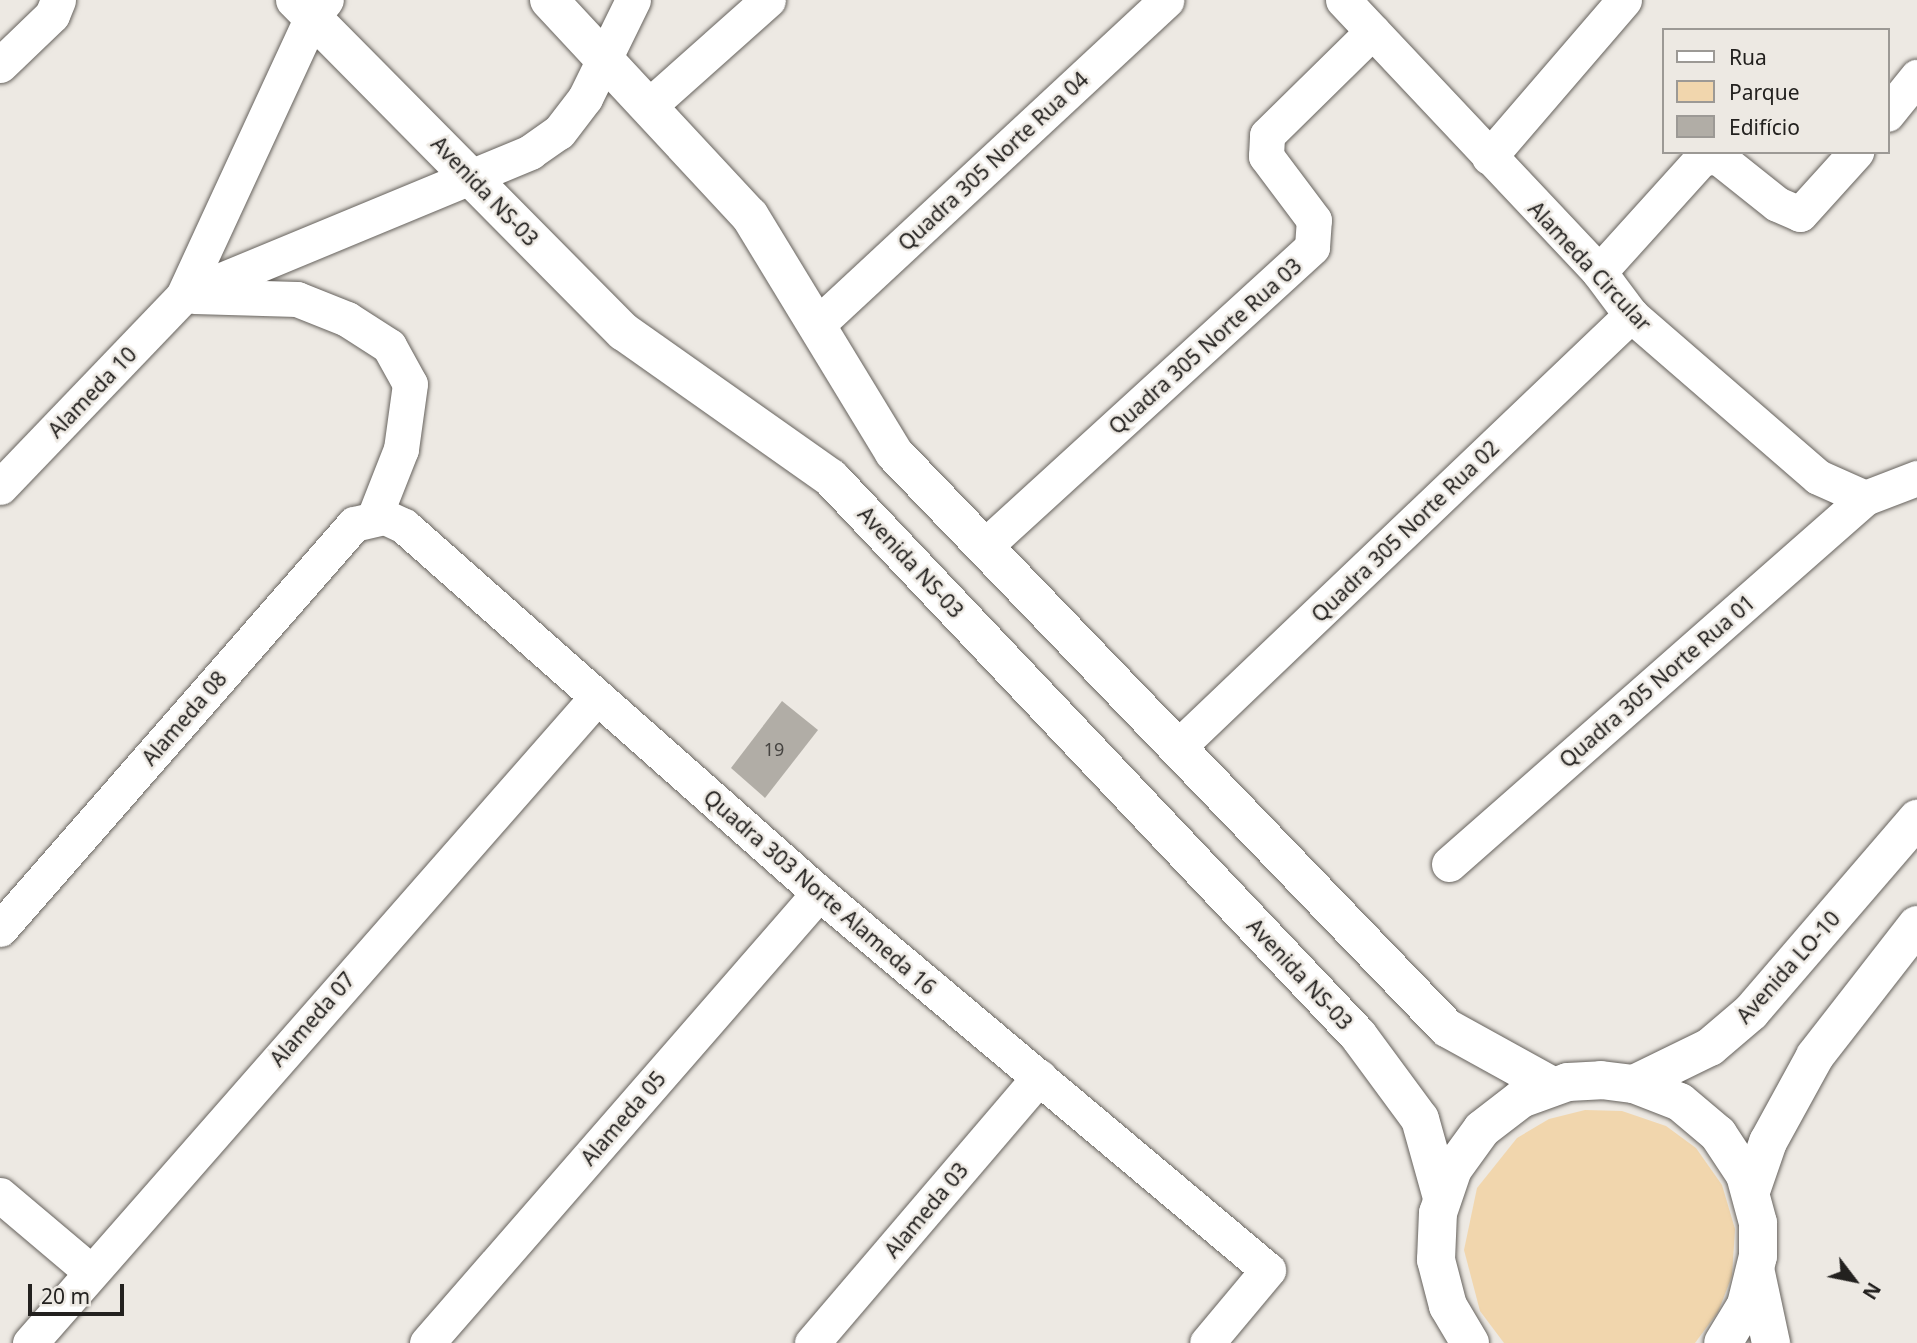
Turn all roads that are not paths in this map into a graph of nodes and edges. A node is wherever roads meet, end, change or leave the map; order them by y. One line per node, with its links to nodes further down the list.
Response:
1 (58, 0): 11 (street)
2 (550, 0): 10 (street)
3 (633, 0): 10 (street)
4 (768, 0): 13 (street)
5 (1167, 0): 21 (street, Quadra 305 Norte Rua 04)
6 (1343, 0): 9 (street, Alameda Circular)
7 (1624, 0): 16 (street)
8 (311, 6): 17 (street, Avenida NS-03); 19 (street)
9 (1373, 31): 16 (street, Alameda Circular); 26 (street, Quadra 305 Norte Rua 03)
10 (605, 58): 13 (street); 17 (street)
11 (0, 65)
12 (1917, 77): 14 (street)
13 (650, 105): 21 (street)
14 (1889, 112)
15 (1854, 154): 18 (street)
16 (1489, 157): 18 (street, Alameda Circular)
17 (469, 173): 19 (street); 39 (street, Avenida NS-03)
18 (1599, 272): 20 (street, Alameda Circular)
19 (183, 296): 23 (street, Alameda 10); 25 (street)
20 (1631, 315): 24 (street, Alameda Circular); 28 (street, Quadra 305 Norte Rua 02)
21 (820, 322): 26 (street)
22 (1917, 478): 24 (street)
23 (0, 487)
24 (1865, 498): 30 (street, Quadra 305 Norte Rua 01)
25 (374, 515): 27 (street, Quadra 303 Norte Alameda 16); 33 (street, Alameda 08)
26 (985, 546): 28 (street)
27 (596, 698): 31 (street, Quadra 303 Norte Alameda 16); 40 (street, Alameda 07)
28 (1180, 746): 36 (street)
29 (1917, 819): 35 (street, Avenida LO-10)
30 (1449, 864)
31 (819, 893): 34 (street, Quadra 303 Norte Alameda 16); 44 (street, Alameda 05)
32 (1917, 925): 37 (street)
33 (0, 929)
34 (1039, 1077): 45 (street, Alameda 03); 46 (street, Quadra 303 Norte Alameda 16)
35 (1634, 1084): 36 (street); 37 (street)
36 (1552, 1087): 39 (street)
37 (1751, 1191): 41 (street)
38 (0, 1195): 40 (street)
39 (1442, 1198): 42 (street)
40 (90, 1271): 43 (street, Alameda 07)
41 (1756, 1273): 49 (street); 50 (street)
42 (1448, 1306): 47 (street); 48 (street)
43 (30, 1343)
44 (427, 1343)
45 (813, 1343)
46 (1207, 1343)
47 (1435, 1343)
48 (1470, 1343)
49 (1723, 1343)
50 (1771, 1343)

